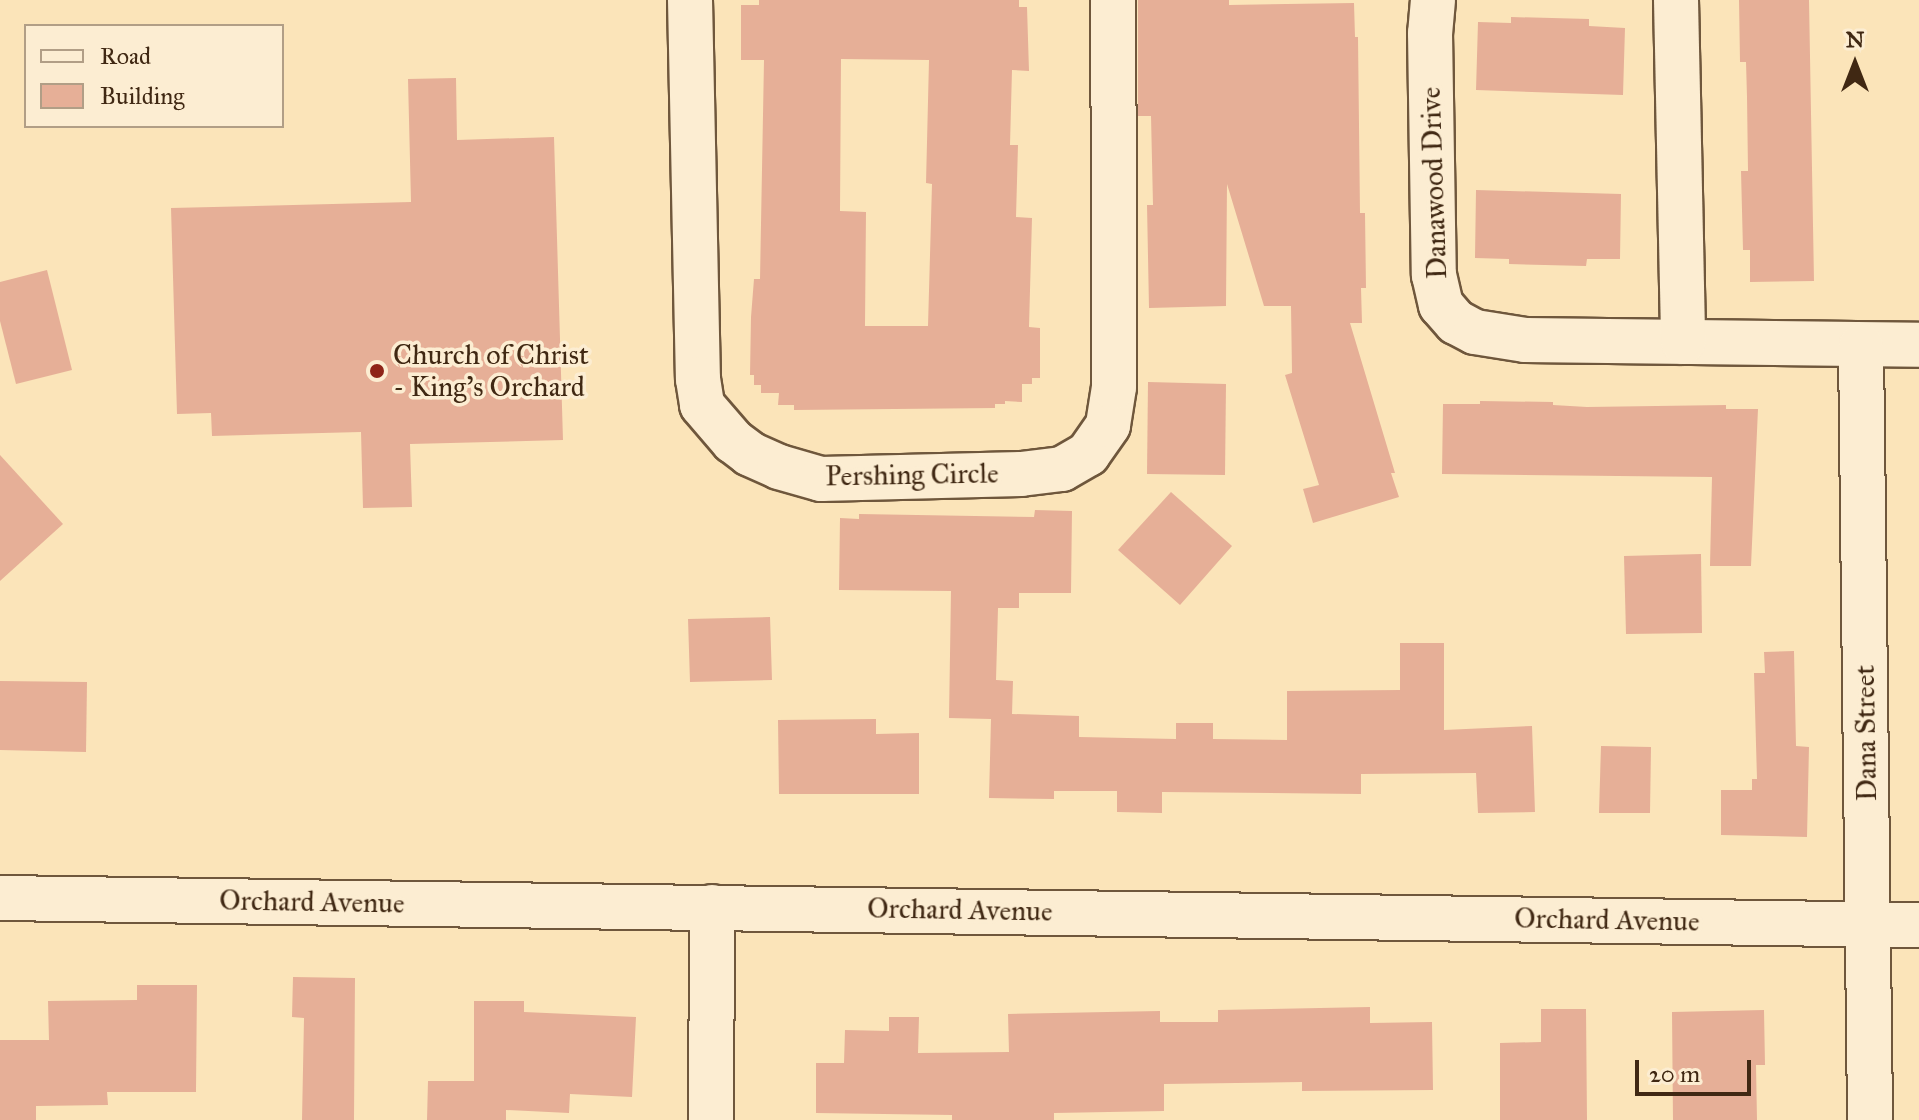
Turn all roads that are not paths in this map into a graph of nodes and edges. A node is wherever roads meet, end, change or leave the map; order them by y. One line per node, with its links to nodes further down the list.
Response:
1 (690, 0): 2 (street, Pershing Circle)
2 (1113, 0)
3 (1433, 0): 5 (street, Danawood Drive)
4 (1676, 0): 5 (street)
5 (1683, 342): 7 (street, Danawood Drive)
6 (1919, 345): 7 (street, Danawood Drive)
7 (1861, 346): 10 (street, Dana Street)
8 (0, 898): 9 (street, Orchard Avenue)
9 (712, 907): 10 (street, Orchard Avenue); 12 (street)
10 (1869, 925): 11 (street, Orchard Avenue); 13 (street, Dana Street)
11 (1919, 925)
12 (711, 1120)
13 (1870, 1120)

